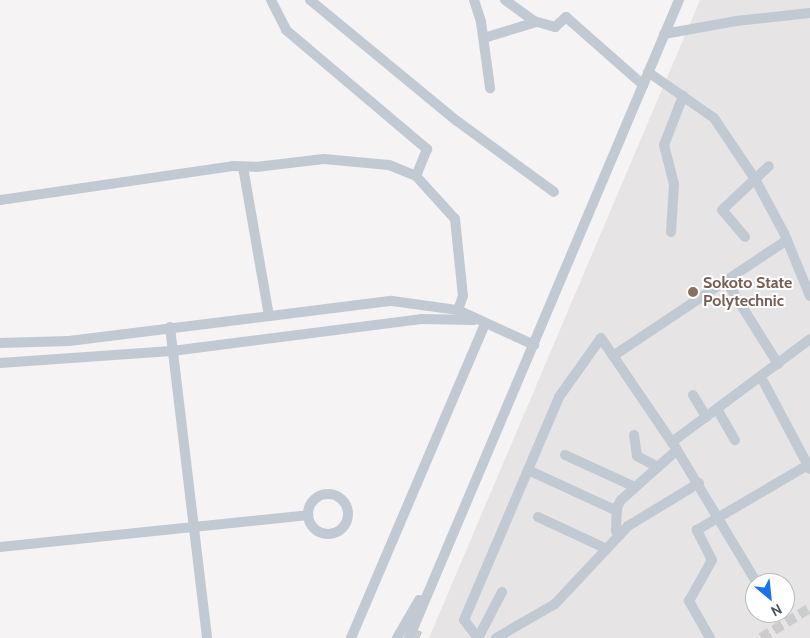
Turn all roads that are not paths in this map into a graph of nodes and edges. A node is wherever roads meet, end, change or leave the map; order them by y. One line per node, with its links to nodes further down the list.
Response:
1 (271, 0): 16 (street)
2 (310, 0): 18 (street)
3 (474, 0): 9 (street)
4 (505, 0): 7 (street)
5 (679, 0): 8 (street)
6 (810, 13): 8 (street)
7 (536, 22): 9 (street); 11 (street)
8 (664, 34): 10 (street)
9 (484, 38): 12 (street)
10 (648, 72): 11 (street); 13 (street)
11 (643, 86): 31 (street)
12 (490, 88)
13 (683, 96): 17 (street); 20 (street)
14 (769, 166): 17 (street)
15 (244, 167): 16 (street); 19 (street); 26 (street)
16 (416, 176): 25 (street)
17 (755, 179): 21 (street); 22 (street)
18 (554, 192)
19 (0, 200)
20 (672, 232)
21 (745, 237)
22 (787, 240): 23 (street); 24 (street)
23 (726, 281): 33 (street); 35 (street)
24 (810, 296)
25 (458, 310): 26 (street); 27 (street)
26 (269, 316): 28 (street)
27 (482, 322): 31 (street); 32 (street); 61 (street)
28 (170, 327): 30 (street); 32 (street)
29 (810, 339): 35 (street)
30 (0, 344)
31 (534, 345): 57 (street)
32 (172, 351): 34 (street); 53 (street)
33 (613, 356): 42 (street); 46 (street)
34 (0, 363)
35 (778, 364): 36 (street)
36 (761, 377): 38 (street); 45 (street)
37 (693, 396): 39 (street)
38 (717, 409): 39 (street); 41 (street)
39 (706, 417): 42 (street)
40 (634, 435): 44 (street)
41 (735, 440)
42 (675, 446): 44 (street); 47 (street)
43 (565, 455): 48 (street)
44 (658, 467): 48 (street)
45 (809, 467): 52 (street)
46 (528, 470): 49 (street); 64 (street)
47 (699, 483): 52 (street); 54 (street)
48 (635, 487): 49 (street)
49 (617, 511): 54 (street)
50 (308, 515): 53 (street)
51 (538, 517): 56 (street)
52 (719, 517): 58 (street); 66 (street)
53 (194, 529): 55 (street); 60 (street)
54 (620, 535): 56 (street)
55 (0, 547)
56 (607, 549): 65 (street)
57 (438, 566): 62 (street); 63 (street)
58 (751, 573)
59 (502, 592): 64 (street)
60 (206, 638)
61 (351, 638)
62 (397, 638)
63 (410, 638)
64 (477, 638)
65 (496, 638)
66 (710, 638)

